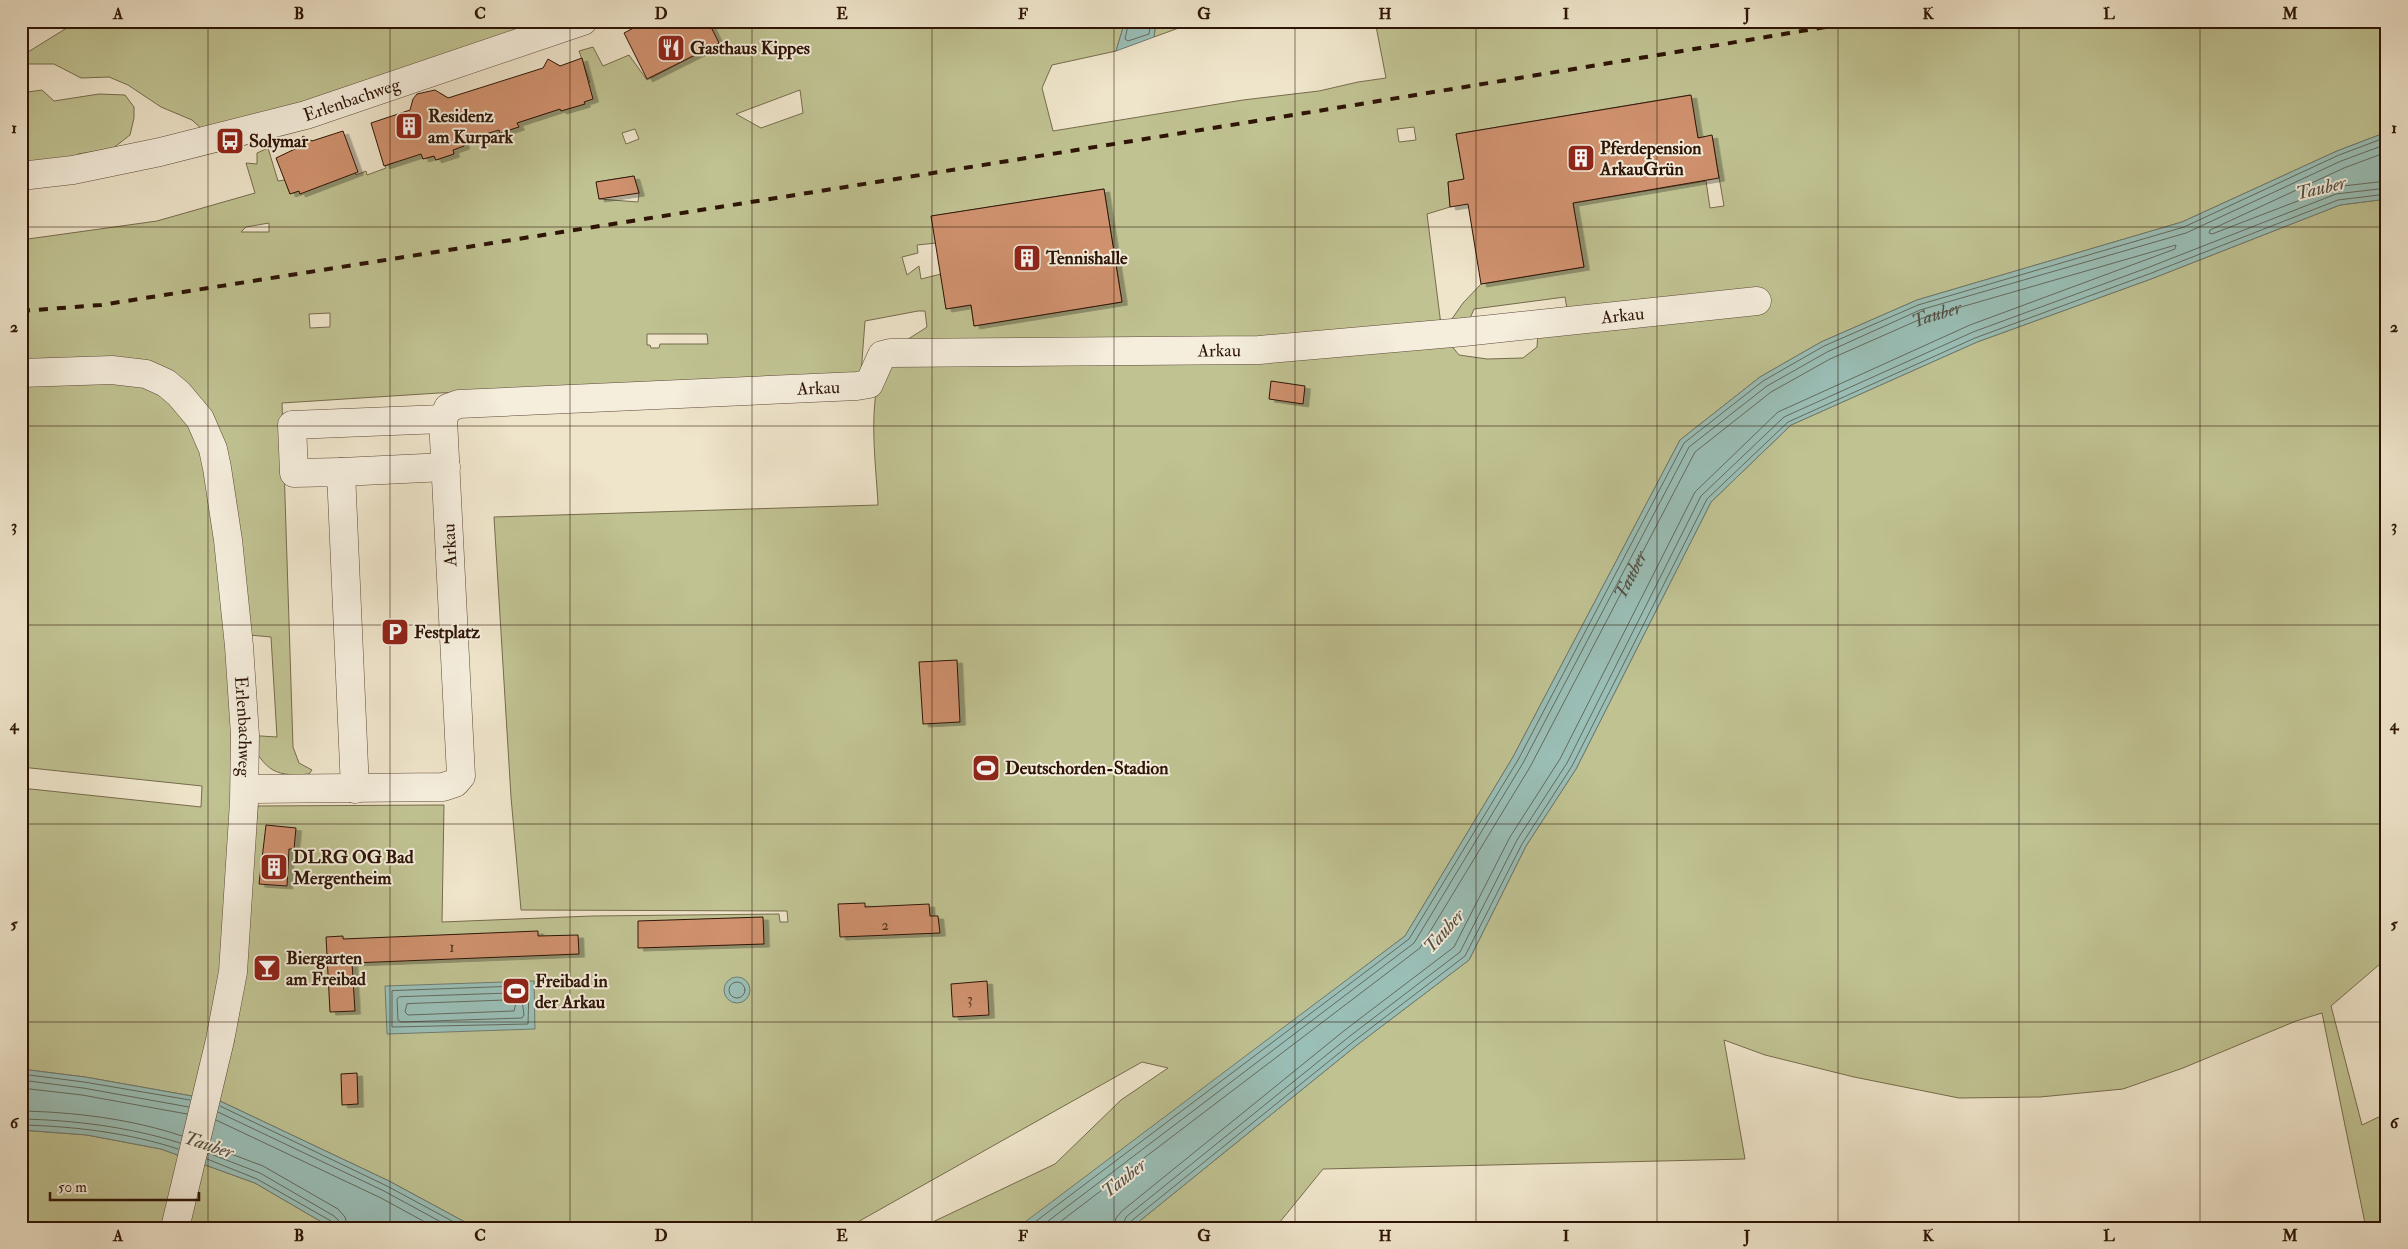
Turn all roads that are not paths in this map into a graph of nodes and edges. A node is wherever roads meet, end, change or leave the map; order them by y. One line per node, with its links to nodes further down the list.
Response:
1 (569, 24): 2 (street, Erlenbachweg)
2 (21, 176)
3 (1757, 300): 5 (street, Arkau)
4 (21, 373): 8 (street, Erlenbachweg)
5 (443, 419): 6 (street, Arkau); 7 (street)
6 (446, 467): 7 (street); 9 (street, Arkau)
7 (341, 472): 9 (street)
8 (245, 788): 9 (street, Arkau); 10 (street, Erlenbachweg)
9 (355, 788)
10 (175, 1228)

